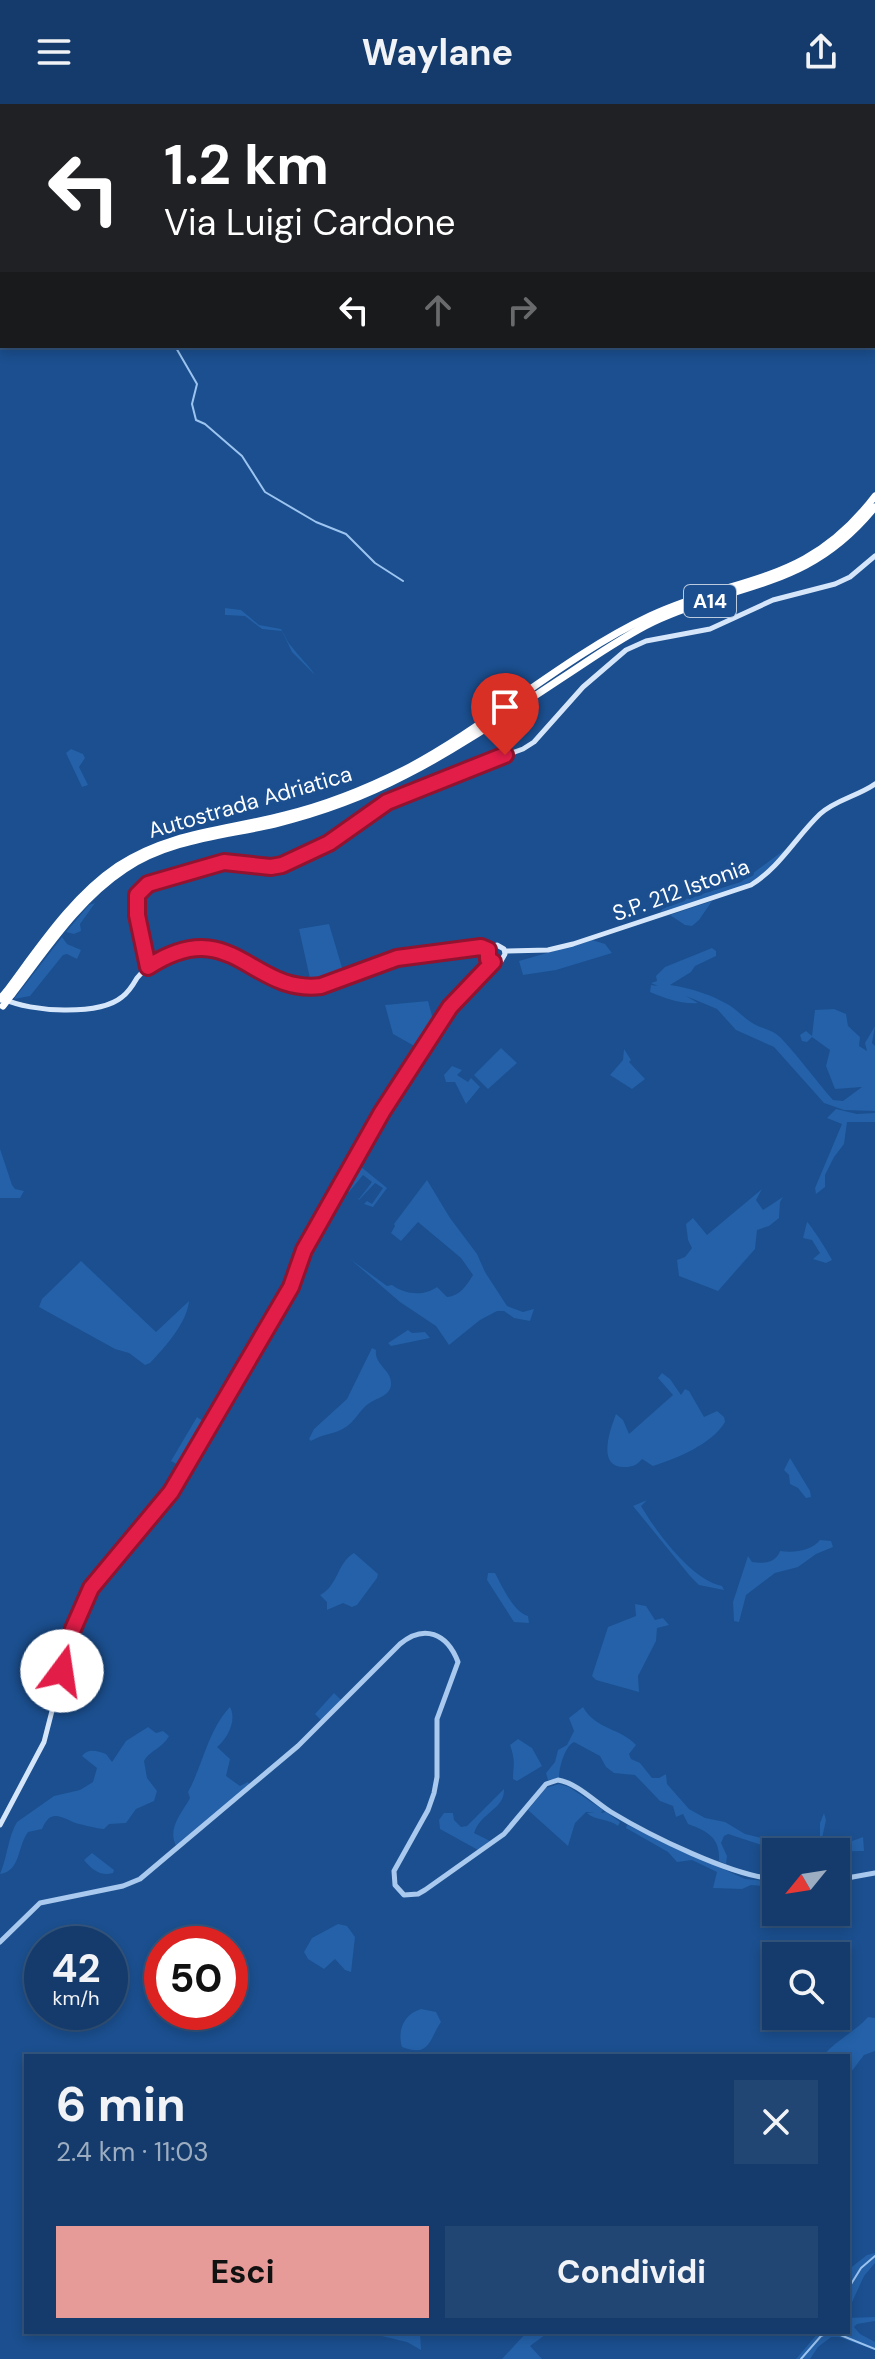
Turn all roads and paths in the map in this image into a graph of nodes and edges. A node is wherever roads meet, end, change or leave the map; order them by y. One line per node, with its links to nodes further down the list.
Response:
1 (875, 496): 5 (highway, Autostrada Adriatica / A14)
2 (875, 507): 5 (highway, Autostrada Adriatica / A14)
3 (875, 556): 9 (main road)
4 (875, 784): 7 (main road, S.P. 212 Istonia)
5 (210, 834): 10 (highway, Autostrada Adriatica / A14)
6 (488, 950): 7 (main road); 8 (main road); 9 (main road)
7 (505, 951): 8 (main road)
8 (493, 962): 11 (main road)
9 (148, 967): 10 (main road)
10 (3, 1000)
11 (0, 1825)
12 (875, 1873): 13 (street)
13 (850, 1877)
14 (762, 1878): 15 (street)
15 (0, 1942)

